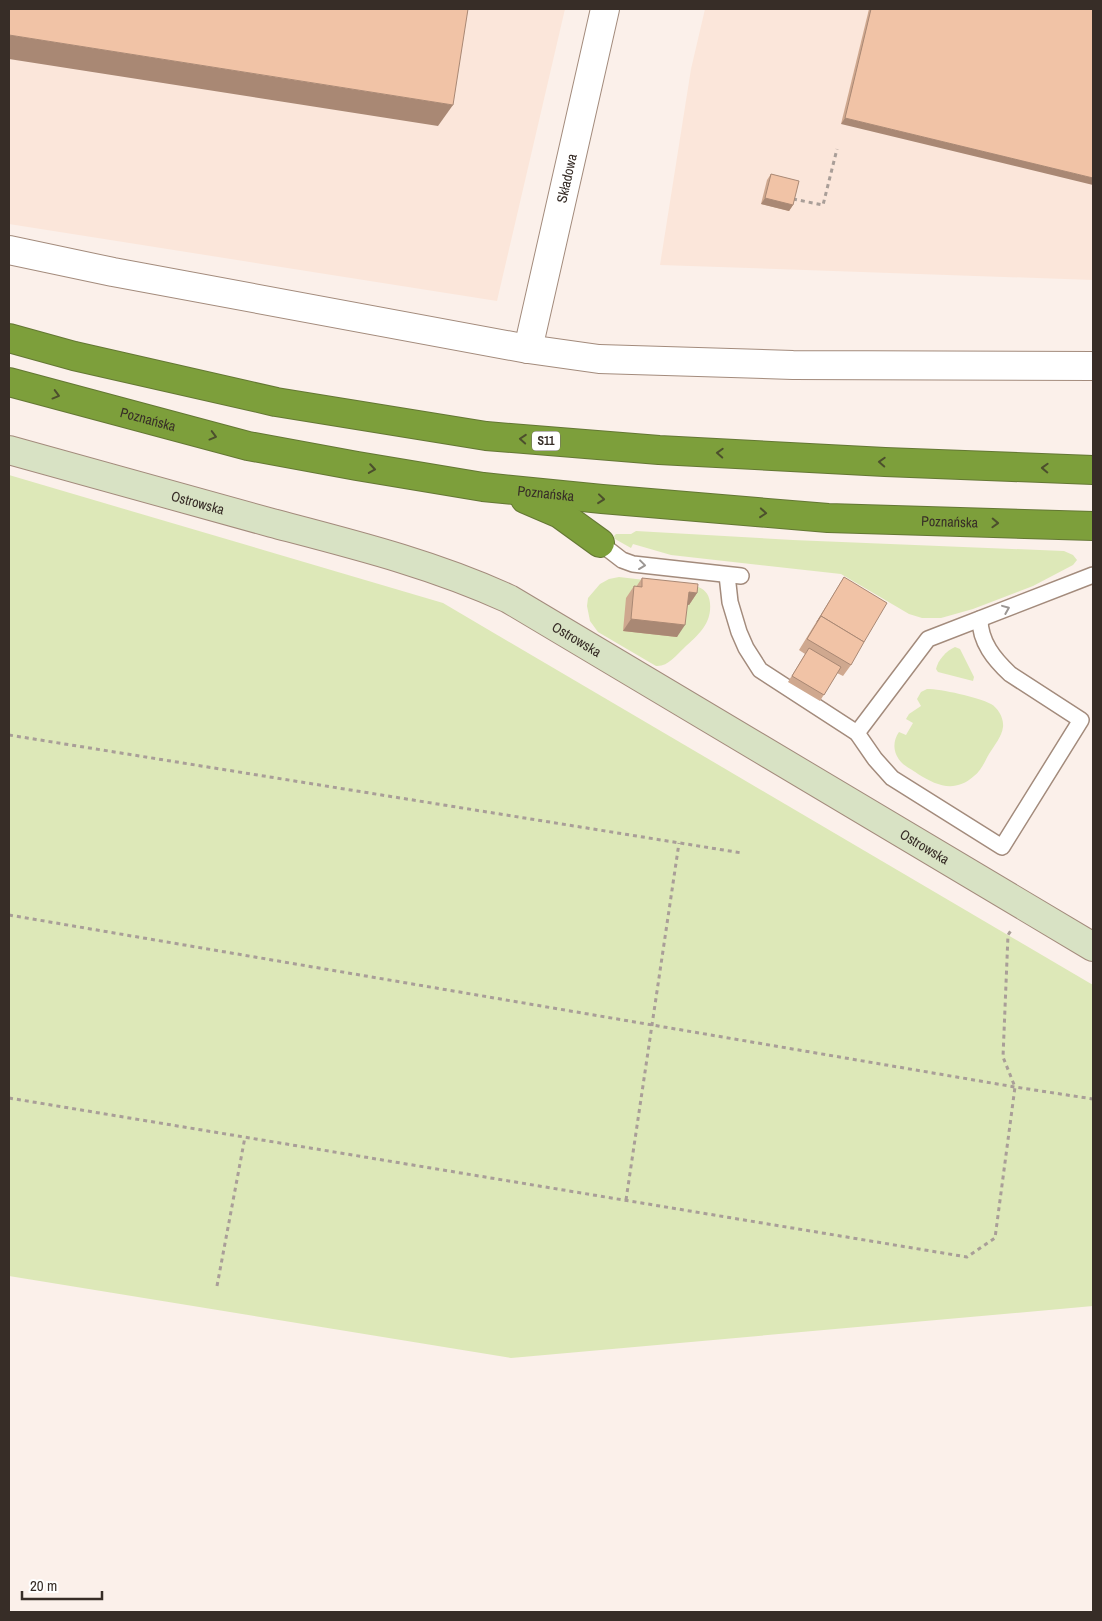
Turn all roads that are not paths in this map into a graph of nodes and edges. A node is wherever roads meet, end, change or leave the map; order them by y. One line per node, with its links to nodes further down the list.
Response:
1 (605, 9): 4 (street, Składowa)
2 (9, 250): 4 (street)
3 (9, 338): 8 (highway, S11, one-way to 3)
4 (528, 349): 5 (street)
5 (1093, 366)
6 (9, 382): 9 (highway, Poznańska, one-way to 9)
7 (9, 450): 15 (street, Ostrowska)
8 (1093, 470)
9 (483, 487): 10 (highway, Poznańska, one-way to 10); 11 (highway)
10 (1093, 526)
11 (600, 543): 14 (lane, one-way to 14)
12 (1093, 575): 13 (lane, one-way to 12)
13 (980, 619): 14 (lane); 14 (lane)
14 (857, 733)
15 (1093, 947)

